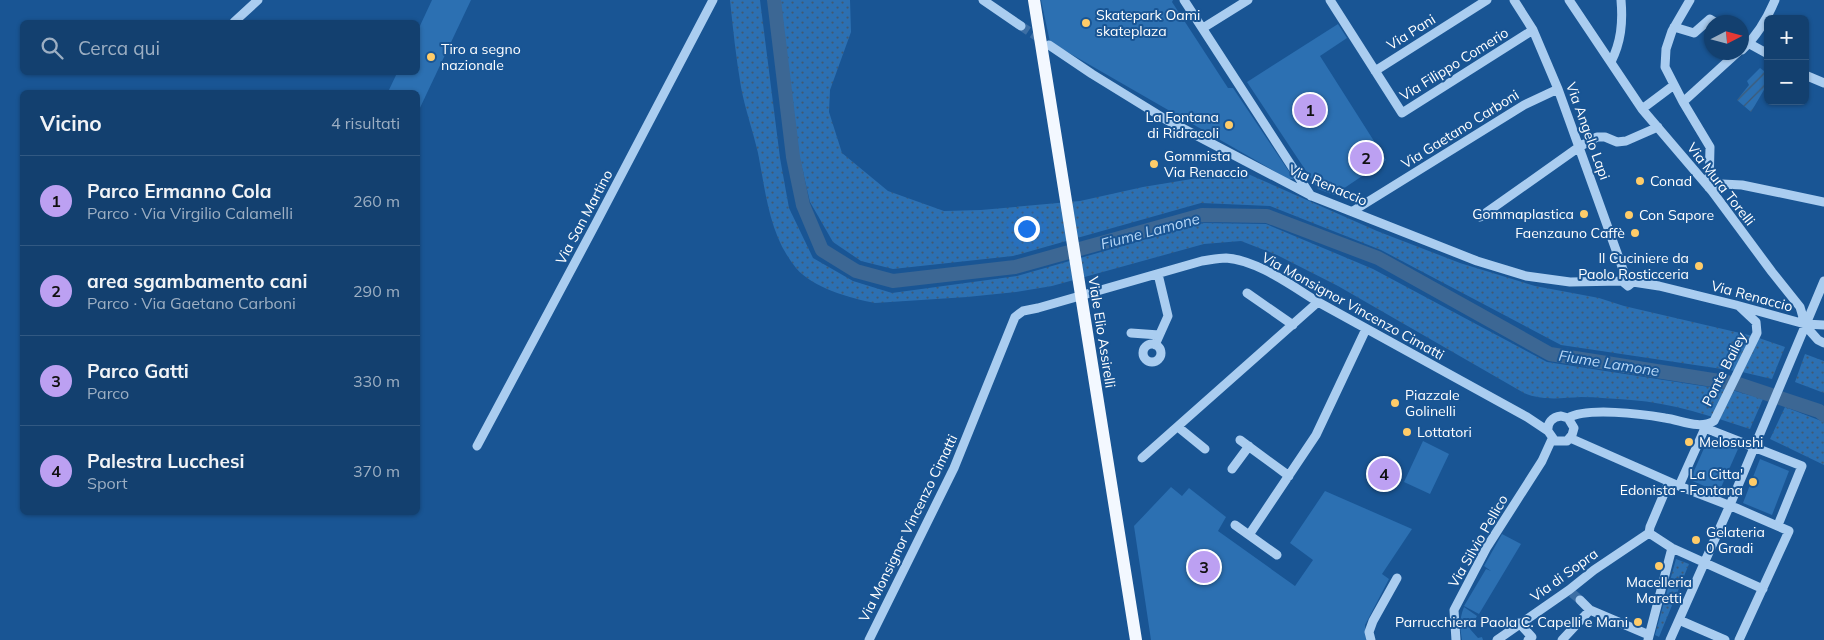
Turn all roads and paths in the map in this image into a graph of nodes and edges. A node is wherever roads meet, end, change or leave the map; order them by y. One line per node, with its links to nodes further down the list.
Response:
1 (258, 0): 15 (street)
2 (713, 0): 66 (street, Via San Martino)
3 (983, 0): 16 (street)
4 (1026, 0): 91 (main road, Viale Elio Assirelli)
5 (1034, 0): 92 (main road, Viale Elio Assirelli, bridge)
6 (1184, 0): 19 (street)
7 (1248, 0): 19 (street)
8 (1330, 0): 27 (street, Via Filippo Comerio)
9 (1487, 0): 27 (street, Via Pani)
10 (1514, 0): 20 (street, Via Angelo Lapi)
11 (1569, 0): 26 (street, Via Mura Torelli)
12 (1621, 0): 26 (street)
13 (1690, 0): 17 (street)
14 (1775, 0): 21 (street)
15 (236, 20)
16 (1021, 26)
17 (1674, 26): 18 (street); 30 (street)
18 (1704, 26)
19 (1203, 28): 37 (street)
20 (1533, 30): 27 (street, Via Filippo Comerio); 31 (street, Via Angelo Lapi)
21 (1749, 40)
22 (1049, 44): 37 (street, Via Renaccio)
23 (1749, 49): 24 (street)
24 (1764, 53)
25 (1729, 60): 32 (street)
26 (1611, 62): 33 (street, Via Mura Torelli)
27 (1375, 70)
28 (1809, 77): 29 (street)
29 (1824, 83)
30 (1674, 85): 32 (street); 33 (street)
31 (1558, 89): 35 (street, Via Angelo Lapi); 39 (street, Via Gaetano Carboni)
32 (1683, 102): 36 (street)
33 (1642, 109): 34 (street, Via Mura Torelli)
34 (1658, 127): 35 (street); 36 (street, Via Mura Torelli)
35 (1579, 147): 40 (street); 42 (street, Via Angelo Lapi)
36 (1710, 190): 38 (street); 49 (street, Via Mura Torelli)
37 (1312, 196): 39 (street, Via Renaccio)
38 (1824, 202)
39 (1353, 211): 42 (street, Via Renaccio)
40 (1480, 217)
41 (1158, 274): 46 (street, Via Monsignor Vincenzo Cimatti); 54 (street); 90 (street, Via Monsignor Vincenzo Cimatti)
42 (1624, 278): 47 (street, Via Renaccio)
43 (1824, 281): 44 (street)
44 (1822, 291): 48 (street)
45 (1248, 293): 50 (street)
46 (1318, 302): 50 (street); 52 (street, Via Monsignor Vincenzo Cimatti)
47 (1736, 304): 49 (street, Via Renaccio); 60 (street, Ponte Bailey)
48 (1812, 310): 49 (street); 51 (street)
49 (1805, 324): 51 (street, Via Renaccio); 55 (street, Via Mura Torelli); 65 (street)
50 (1292, 325): 61 (street)
51 (1824, 326): 55 (street)
52 (1366, 329): 57 (street, Via Monsignor Vincenzo Cimatti); 71 (street)
53 (1131, 334): 54 (street)
54 (1160, 334): 56 (street)
55 (1821, 342)
56 (1155, 345)
57 (1527, 417): 59 (street, Via Monsignor Vincenzo Cimatti); 62 (street, Via Monsignor Vincenzo Cimatti)
58 (1568, 418): 59 (street, Via Monsignor Vincenzo Cimatti); 60 (street, Via Monsignor Vincenzo Cimatti); 63 (street)
59 (1551, 420): 62 (street)
60 (1696, 425)
61 (1178, 427): 68 (street); 69 (street)
62 (1553, 437): 63 (street); 94 (street, Via Silvio Pellico)
63 (1570, 438): 72 (street)
64 (1240, 440): 67 (street)
65 (1755, 443): 73 (street); 74 (street); 76 (street)
66 (477, 446)
67 (1249, 446): 70 (street); 71 (street)
68 (1205, 449)
69 (1142, 458)
70 (1232, 469)
71 (1289, 476): 78 (street)
72 (1669, 482): 73 (street); 77 (street)
73 (1679, 486): 74 (street)
74 (1730, 505): 76 (street); 81 (street)
75 (1235, 525): 78 (street)
76 (1778, 525): 83 (street)
77 (1649, 533): 79 (street); 87 (street, Via di Sopra)
78 (1249, 535): 80 (street)
79 (1672, 548): 81 (street); 88 (street)
80 (1276, 555)
81 (1704, 562): 83 (street); 86 (street)
82 (1397, 578): 93 (street)
83 (1763, 589): 99 (street)
84 (1580, 600): 85 (street)
85 (1590, 610): 88 (street); 96 (street)
86 (1679, 620): 97 (street); 98 (street)
87 (1519, 623): 89 (street, Via di Sopra); 95 (street)
88 (1648, 637)
89 (1499, 639)
90 (869, 640)
91 (1128, 640)
92 (1136, 640)
93 (1371, 640)
94 (1456, 640)
95 (1528, 640)
96 (1562, 640)
97 (1670, 640)
98 (1725, 640)
99 (1739, 640)

